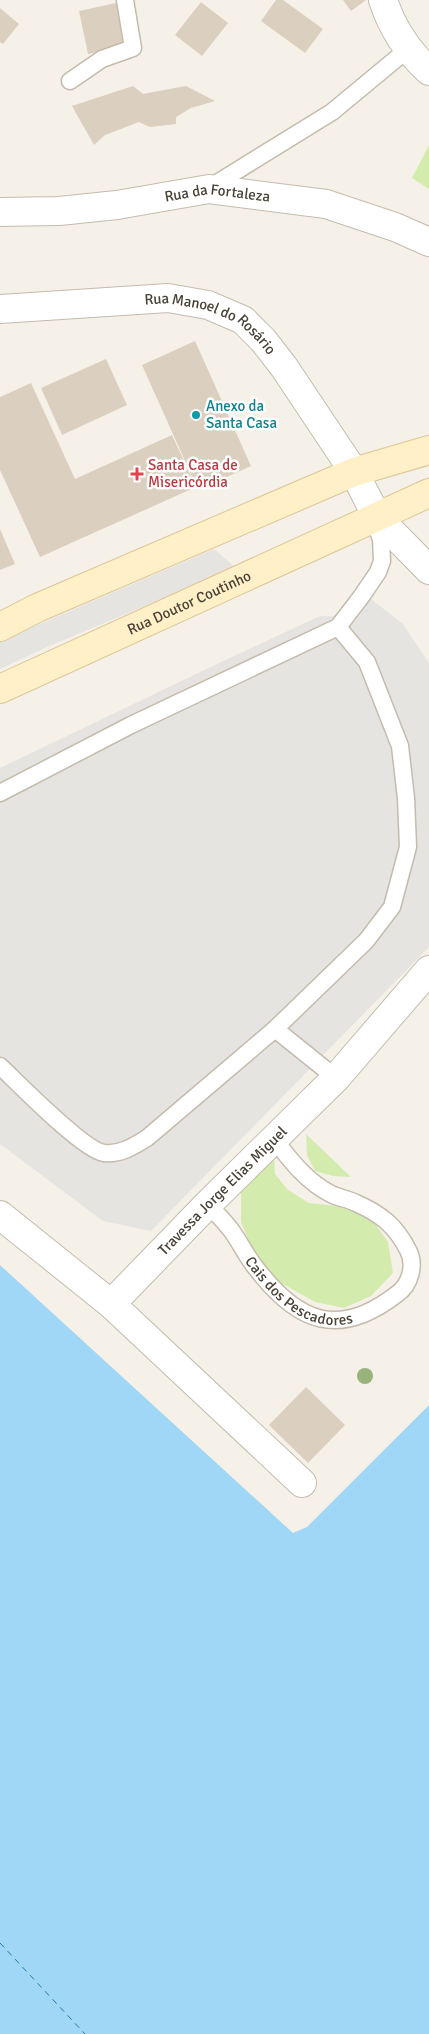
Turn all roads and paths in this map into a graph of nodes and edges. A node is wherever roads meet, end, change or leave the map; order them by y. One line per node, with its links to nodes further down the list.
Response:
1 (125, 0): 5 (lane)
2 (383, 0): 3 (street)
3 (408, 49): 4 (street); 6 (lane)
4 (429, 70)
5 (70, 81)
6 (209, 189): 7 (street, Rua da Fortaleza); 8 (street, Rua da Fortaleza)
7 (0, 212)
8 (429, 242)
9 (0, 309): 11 (street, Rua Manoel do Rosário)
10 (429, 450): 11 (main road)
11 (354, 472): 13 (street, Rua Manoel do Rosário); 15 (main road)
12 (429, 493): 13 (main road, Rua Doutor Coutinho)
13 (375, 518): 14 (street, Rua Manoel do Rosário); 16 (lane); 17 (main road, Rua Doutor Coutinho)
14 (422, 563)
15 (0, 627)
16 (338, 627): 18 (lane); 20 (lane)
17 (0, 689)
18 (0, 793)
19 (429, 970): 22 (street, Travessa Jorge Elias Miguel)
20 (275, 1029): 21 (lane); 22 (lane)
21 (0, 1066)
22 (336, 1078): 23 (street, Travessa Jorge Elias Miguel)
23 (274, 1139): 24 (street, Travessa Jorge Elias Miguel); 24 (lane, Cais dos Pescadores)
24 (208, 1204): 26 (street, Travessa Jorge Elias Miguel)
25 (0, 1215): 26 (street)
26 (111, 1304): 27 (street)
27 (302, 1483)

